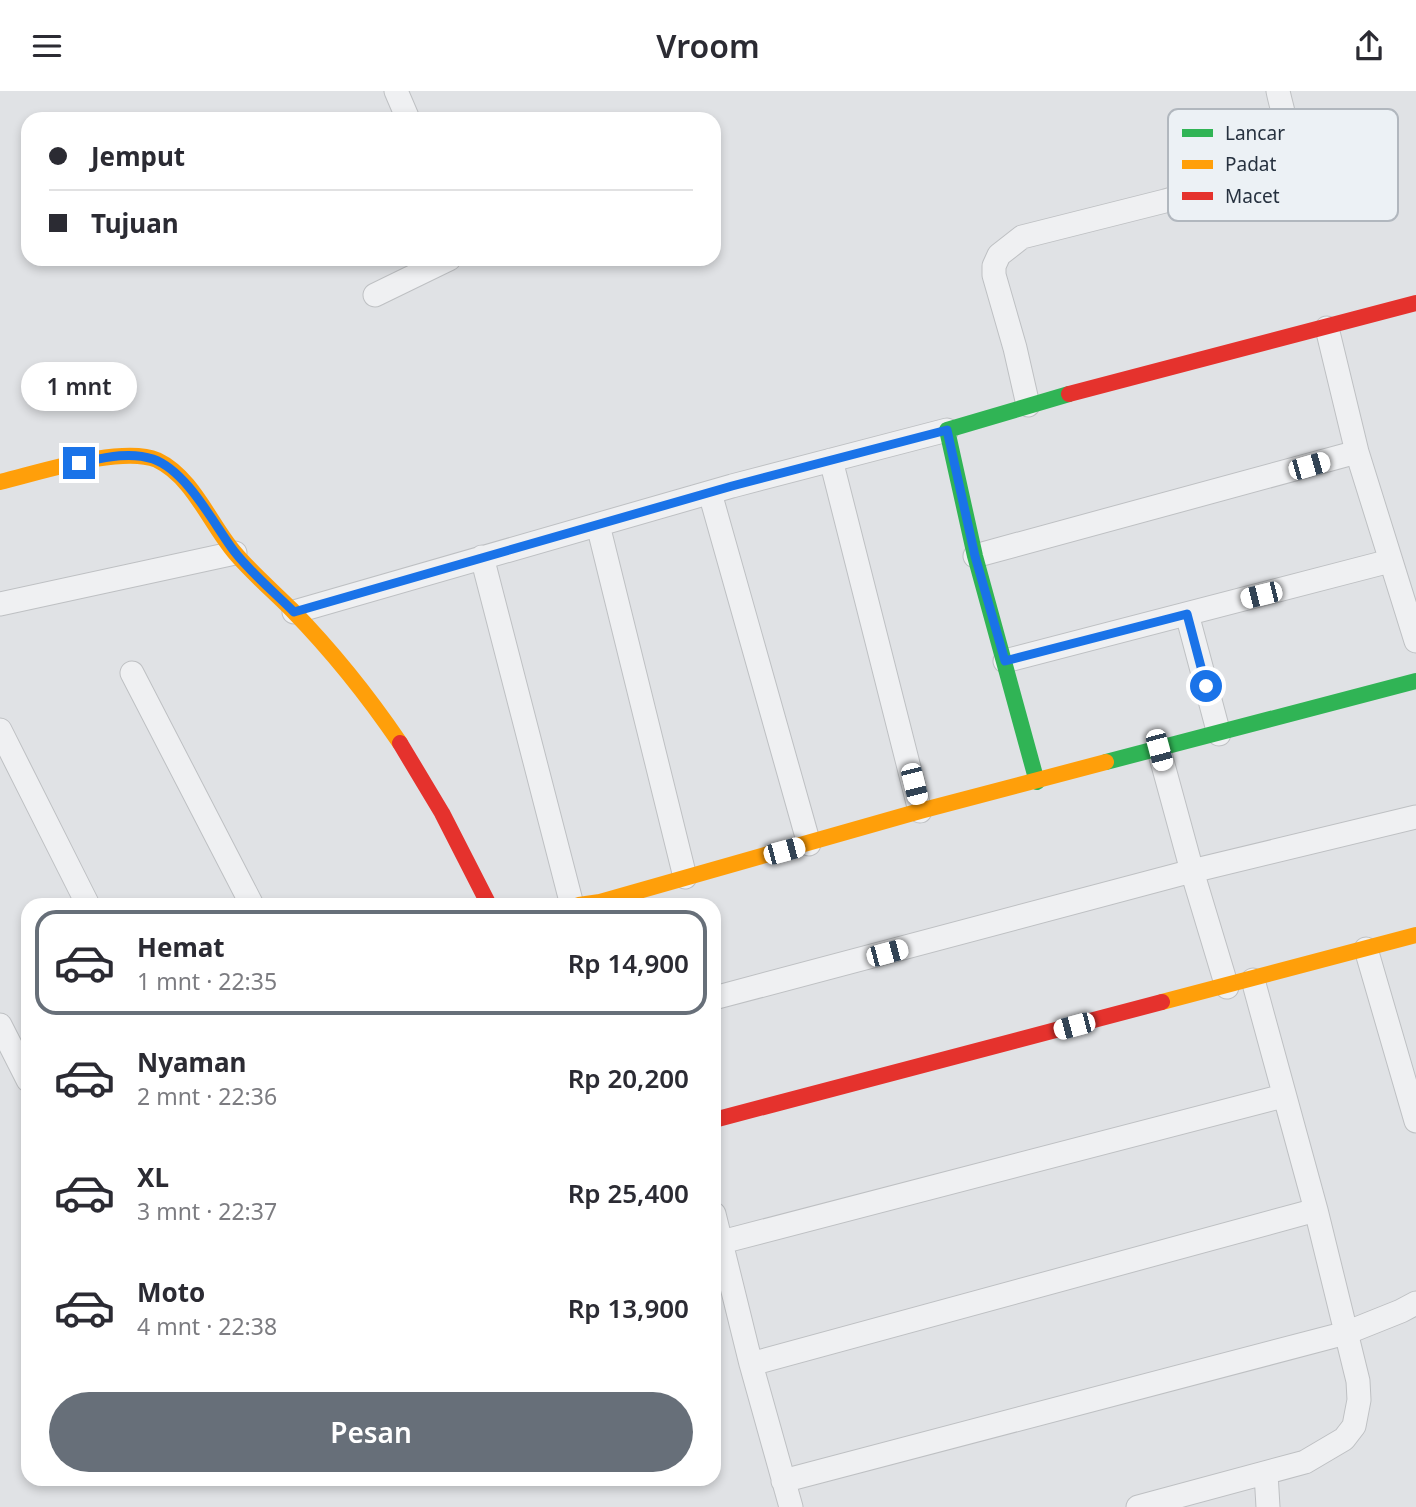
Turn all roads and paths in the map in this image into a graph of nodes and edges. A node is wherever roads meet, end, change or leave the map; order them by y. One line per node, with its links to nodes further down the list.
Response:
1 (396, 91): 4 (street)
2 (1278, 91): 3 (street)
3 (1282, 109)
4 (405, 112)
5 (1168, 200): 10 (street)
6 (435, 266): 7 (street)
7 (375, 295)
8 (1416, 303): 9 (street)
9 (1327, 328): 10 (street); 12 (street)
10 (1028, 405): 11 (street)
11 (947, 430): 13 (street); 18 (street)
12 (1357, 452): 18 (street); 20 (street)
13 (831, 460): 15 (street); 32 (street)
14 (0, 482): 17 (street)
15 (710, 493): 16 (street); 34 (street)
16 (598, 525): 19 (street); 36 (street)
17 (235, 553): 21 (street); 22 (street)
18 (975, 556): 25 (street)
19 (482, 557): 22 (street); 40 (street)
20 (1390, 561): 23 (street); 24 (street)
21 (0, 604)
22 (294, 612): 39 (street)
23 (1187, 614): 25 (street); 29 (street)
24 (1416, 641)
25 (1005, 661): 31 (street)
26 (132, 673): 38 (street)
27 (1416, 681): 29 (street)
28 (0, 730): 37 (street)
29 (1219, 734): 30 (street)
30 (1159, 750): 31 (street); 35 (street)
31 (1037, 782): 32 (street)
32 (920, 811): 34 (street)
33 (1416, 817): 35 (street)
34 (808, 844): 36 (street)
35 (1192, 871): 45 (street); 46 (street)
36 (685, 877): 41 (street)
37 (84, 898)
38 (248, 898)
39 (485, 898)
40 (570, 898)
41 (616, 898)
42 (1416, 935): 43 (street)
43 (1366, 949): 44 (street); 52 (street)
44 (1253, 980): 45 (street); 50 (street)
45 (1227, 987): 51 (street)
46 (721, 996)
47 (0, 1025): 48 (street)
48 (13, 1047): 49 (street)
49 (21, 1065)
50 (1283, 1096): 53 (street); 54 (street)
51 (721, 1118)
52 (1416, 1121)
53 (1316, 1210): 57 (street); 58 (street)
54 (721, 1242)
55 (721, 1254): 58 (street)
56 (1416, 1303): 57 (street)
57 (1346, 1333): 59 (street); 60 (street)
58 (751, 1364): 60 (street)
59 (1266, 1473): 62 (street); 63 (street)
60 (783, 1481): 61 (street)
61 (791, 1507)
62 (1138, 1507)
63 (1268, 1507)

